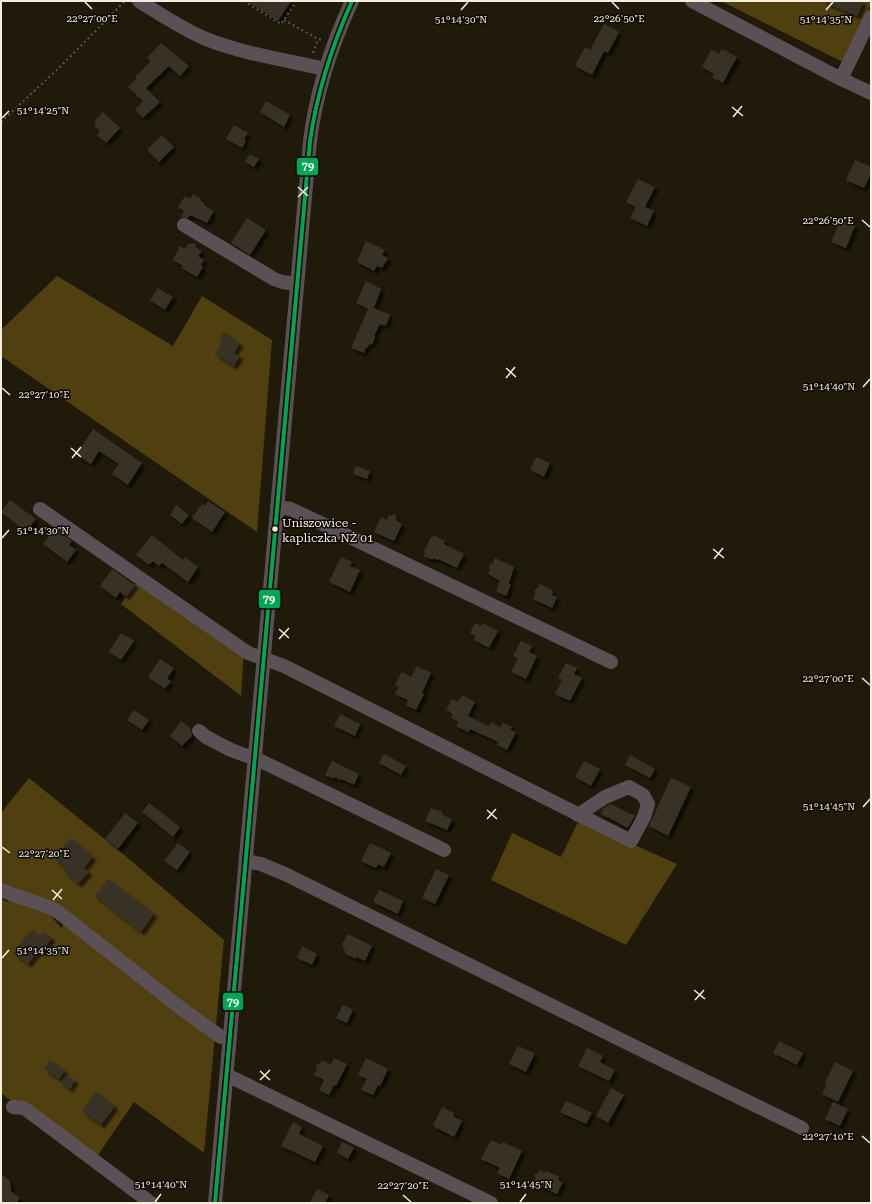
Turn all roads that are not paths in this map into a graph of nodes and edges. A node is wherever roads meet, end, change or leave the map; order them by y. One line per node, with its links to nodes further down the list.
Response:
1 (139, 1): 6 (street)
2 (352, 1): 6 (street)
3 (692, 1): 4 (street)
4 (715, 6): 7 (street)
5 (871, 17): 7 (street)
6 (325, 69): 10 (street)
7 (841, 80): 8 (street)
8 (871, 93)
9 (184, 225): 10 (street)
10 (297, 284): 11 (street)
11 (277, 507): 13 (street); 14 (street)
12 (40, 509): 13 (street)
13 (264, 659): 16 (street); 17 (street)
14 (610, 662)
15 (199, 731): 16 (street)
16 (255, 758): 18 (street); 19 (street)
17 (578, 815): 17 (street)
18 (444, 850)
19 (246, 861): 21 (street); 24 (street)
20 (1, 890): 21 (street)
21 (230, 1040): 22 (street)
22 (227, 1076): 26 (street); 27 (street)
23 (13, 1107): 25 (street)
24 (802, 1128)
25 (151, 1203)
26 (215, 1203)
27 (491, 1203)

